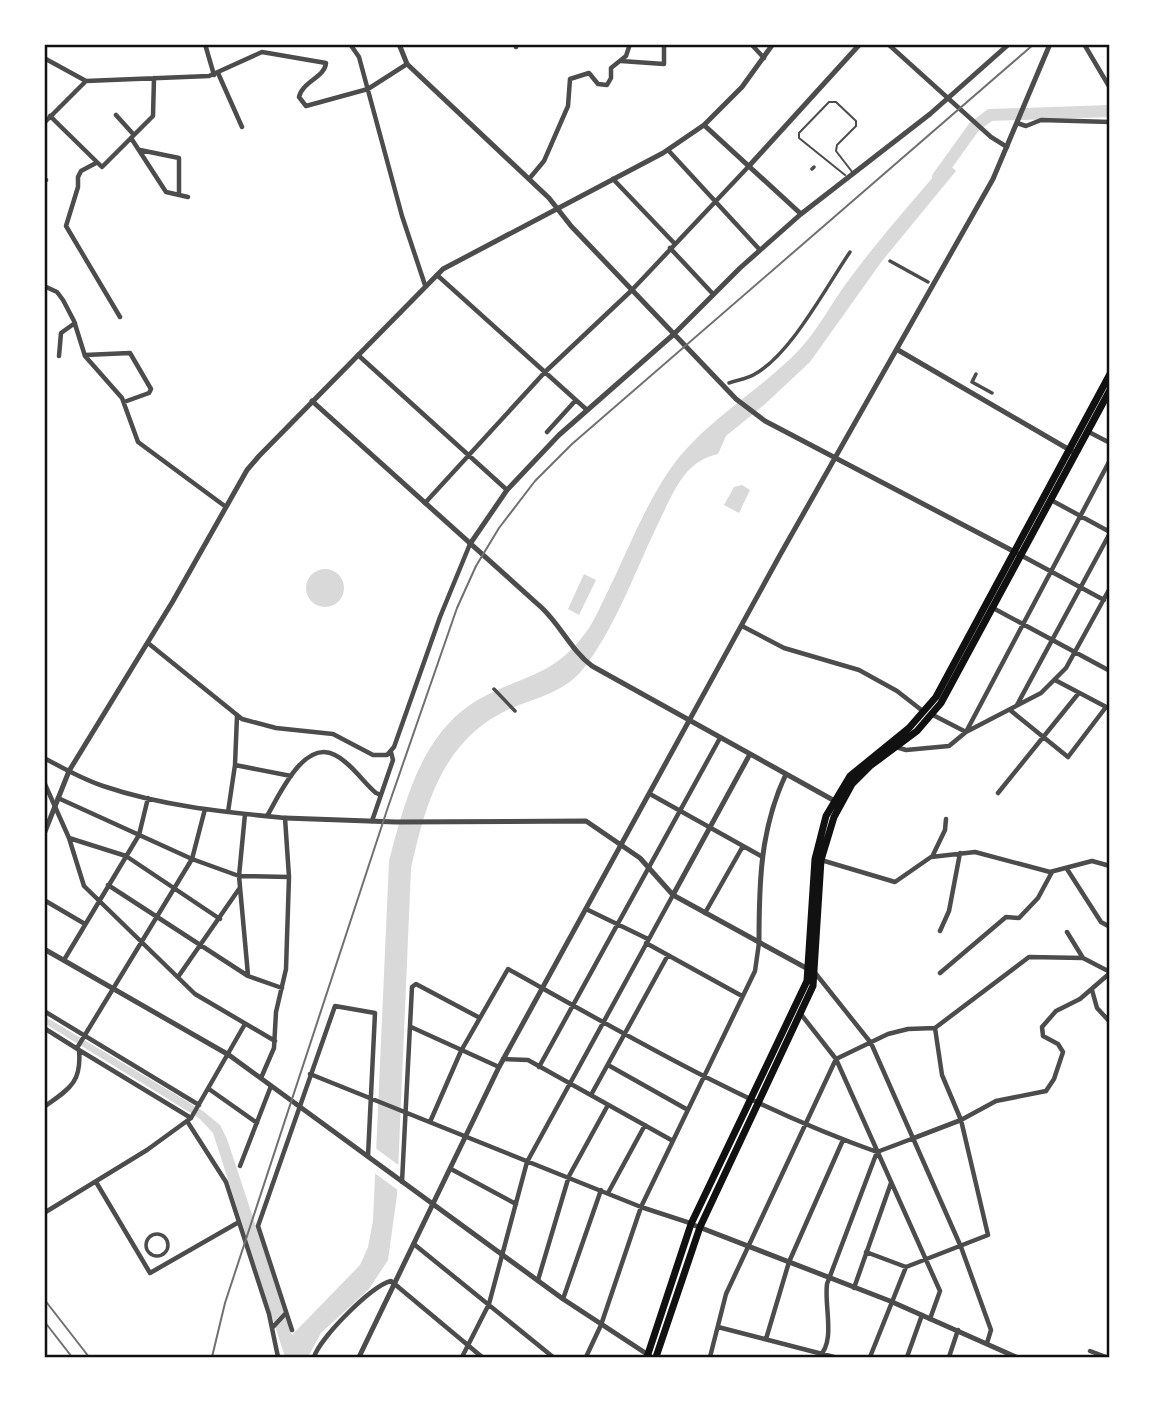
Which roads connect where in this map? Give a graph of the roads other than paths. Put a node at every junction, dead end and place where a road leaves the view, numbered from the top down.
1 (205, 44) edge
2 (350, 44) edge
3 (399, 44) edge
4 (630, 44) edge
5 (664, 44) edge
6 (751, 44) edge
7 (773, 44) edge
8 (860, 44) edge
9 (888, 44) edge
10 (1009, 44) edge
11 (1050, 44) edge
12 (1084, 44) edge
13 (44, 58) edge
14 (764, 58) junction
15 (621, 61) junction
16 (407, 64) junction
17 (216, 74) junction
18 (154, 78) junction
19 (86, 81) junction
20 (1110, 88) edge
21 (368, 89) junction
22 (947, 98) junction
23 (50, 116) junction
24 (116, 116) dead end
25 (1018, 122) junction
26 (1110, 122) edge
27 (44, 123) edge
28 (704, 125) junction
29 (242, 127) dead end
30 (133, 137) junction
31 (1008, 147) junction
32 (139, 150) junction
33 (668, 150) junction
34 (96, 163) junction
35 (749, 166) junction
36 (851, 176) junction
37 (529, 179) junction
38 (613, 179) junction
39 (179, 195) junction
40 (188, 197) dead end
41 (715, 201) junction
42 (557, 208) junction
43 (801, 214) junction
44 (673, 246) junction
45 (760, 250) junction
46 (850, 252) dead end
47 (890, 261) dead end
48 (436, 275) junction
49 (823, 282) dead end
50 (928, 282) dead end
51 (425, 285) junction
52 (44, 286) edge
53 (827, 286) junction
54 (632, 290) junction
55 (713, 295) junction
56 (120, 317) dead end
57 (75, 323) junction
58 (674, 334) junction
59 (898, 350) junction
60 (357, 354) junction
61 (84, 355) junction
62 (59, 356) dead end
63 (545, 372) junction
64 (976, 374) dead end
65 (1110, 374) edge
66 (729, 383) dead end
67 (1110, 391) edge
68 (992, 393) dead end
69 (576, 400) junction
70 (312, 401) junction
71 (124, 402) junction
72 (587, 410) junction
73 (1087, 431) junction
74 (547, 432) dead end
75 (1110, 443) edge
76 (1072, 451) junction
77 (470, 456) junction
78 (836, 458) junction
79 (1110, 460) edge
80 (507, 490) junction
81 (1050, 500) junction
82 (425, 504) junction
83 (226, 507) junction
84 (1080, 516) junction
85 (1110, 533) edge
86 (470, 544) junction
87 (1017, 552) junction
88 (1051, 571) junction
89 (1081, 587) junction
90 (1110, 588) edge
91 (1104, 600) junction
92 (992, 608) junction
93 (1022, 624) junction
94 (742, 626) junction
95 (1052, 640) junction
96 (148, 643) junction
97 (1075, 653) junction
98 (1110, 671) edge
99 (1055, 680) junction
100 (494, 689) dead end
101 (1079, 694) junction
102 (1016, 707) junction
103 (1108, 708) edge
104 (515, 710) dead end
105 (1010, 710) junction
106 (929, 714) junction
107 (237, 716) junction
108 (689, 722) junction
109 (966, 732) junction
110 (1043, 737) junction
111 (720, 738) junction
112 (895, 747) junction
113 (391, 752) junction
114 (750, 754) junction
115 (44, 758) edge
116 (235, 765) junction
117 (69, 771) junction
118 (786, 774) junction
119 (291, 776) junction
120 (44, 782) edge
121 (998, 793) dead end
122 (650, 794) junction
123 (381, 795) junction
124 (58, 798) junction
125 (148, 798) junction
126 (833, 800) junction
127 (55, 806) junction
128 (205, 809) junction
129 (680, 810) junction
130 (229, 812) junction
131 (245, 814) junction
132 (267, 816) junction
133 (285, 818) junction
134 (946, 819) dead end
135 (372, 821) junction
136 (710, 827) junction
137 (44, 834) edge
138 (139, 835) junction
139 (69, 838) junction
140 (621, 845) junction
141 (743, 846) junction
142 (960, 853) junction
143 (126, 856) junction
144 (761, 856) junction
145 (932, 857) junction
146 (192, 859) junction
147 (821, 860) junction
148 (1110, 866) edge
149 (648, 867) junction
150 (1067, 869) junction
151 (1053, 872) junction
152 (239, 876) junction
153 (289, 877) junction
154 (108, 884) junction
155 (239, 888) junction
156 (173, 889) junction
157 (673, 895) junction
158 (99, 899) junction
159 (44, 900) edge
160 (586, 909) junction
161 (705, 913) junction
162 (996, 915) dead end
163 (156, 916) junction
164 (1006, 917) junction
165 (220, 919) junction
166 (618, 923) junction
167 (85, 924) junction
168 (1110, 927) edge
169 (940, 931) dead end
170 (1067, 932) dead end
171 (647, 941) junction
172 (140, 943) junction
173 (759, 943) junction
174 (200, 947) junction
175 (44, 948) edge
176 (668, 955) junction
177 (1083, 958) junction
178 (64, 961) junction
179 (808, 969) junction
180 (1110, 972) edge
181 (940, 973) dead end
182 (816, 974) junction
183 (248, 976) junction
184 (178, 977) junction
185 (113, 988) junction
186 (282, 988) junction
187 (542, 988) junction
188 (1092, 990) junction
189 (742, 996) junction
190 (573, 1005) junction
191 (44, 1011) edge
192 (800, 1013) junction
193 (480, 1018) junction
194 (603, 1021) junction
195 (1110, 1021) edge
196 (245, 1024) junction
197 (410, 1026) junction
198 (44, 1028) edge
199 (935, 1028) junction
200 (625, 1033) junction
201 (84, 1035) junction
202 (275, 1041) junction
203 (871, 1043) junction
204 (78, 1049) junction
205 (461, 1051) junction
206 (229, 1055) junction
207 (503, 1059) junction
208 (836, 1059) junction
209 (608, 1065) junction
210 (499, 1067) junction
211 (539, 1067) junction
212 (310, 1074) junction
213 (704, 1076) junction
214 (261, 1078) junction
215 (569, 1083) junction
216 (271, 1086) junction
217 (209, 1089) junction
218 (591, 1095) junction
219 (372, 1099) junction
220 (753, 1101) junction
221 (199, 1105) junction
222 (299, 1105) junction
223 (608, 1105) junction
224 (44, 1107) edge
225 (688, 1110) junction
226 (406, 1113) junction
227 (189, 1119) junction
228 (961, 1120) junction
229 (430, 1122) junction
230 (257, 1123) junction
231 (645, 1125) junction
232 (805, 1125) junction
233 (466, 1136) junction
234 (914, 1138) junction
235 (843, 1140) junction
236 (673, 1141) junction
237 (877, 1152) junction
238 (370, 1158) junction
239 (527, 1162) junction
240 (240, 1166) dead end
241 (451, 1169) junction
242 (569, 1177) junction
243 (401, 1181) junction
244 (96, 1182) junction
245 (892, 1182) junction
246 (601, 1190) junction
247 (608, 1193) junction
248 (433, 1204) junction
249 (516, 1204) junction
250 (641, 1207) junction
251 (44, 1213) edge
252 (239, 1222) junction
253 (691, 1224) junction
254 (700, 1227) junction
255 (415, 1245) junction
256 (146, 1246) joint
257 (748, 1246) junction
258 (961, 1247) junction
259 (866, 1252) junction
260 (502, 1254) junction
261 (927, 1260) junction
262 (789, 1262) junction
263 (906, 1267) junction
264 (829, 1278) junction
265 (538, 1280) junction
266 (396, 1284) junction
267 (854, 1287) junction
268 (563, 1299) junction
269 (890, 1301) junction
270 (489, 1304) junction
271 (286, 1313) junction
272 (922, 1315) junction
273 (930, 1319) junction
274 (601, 1325) junction
275 (273, 1327) junction
276 (718, 1327) junction
277 (292, 1329) dead end
278 (958, 1330) junction
279 (766, 1339) junction
280 (987, 1343) junction
281 (468, 1345) junction
282 (1090, 1351) dead end
283 (1002, 1355) edge
284 (647, 1356) edge
285 (821, 1356) edge
286 (278, 1357) edge
287 (314, 1357) edge
288 (359, 1357) edge
289 (462, 1357) edge
290 (482, 1357) edge
291 (553, 1357) edge
292 (586, 1357) edge
293 (657, 1357) edge
294 (710, 1357) edge
295 (834, 1357) edge
296 (870, 1357) edge
297 (907, 1357) edge
298 (949, 1357) edge
299 (1016, 1357) edge
300 (1106, 1357) edge

1 - 17 street
2 - 21 street
3 - 16 street
4 - 15 street
5 - 15 street
6 - 14 street
7 - 14 street
8 - 35 street
9 - 22 street
10 - 22 street
11 - 25 street
12 - 20 street
13 - 19 street
14 - 28 street
15 - 37 street
16 - 21 street
16 - 37 street
17 - 18 street
17 - 21 street
17 - 29 street
18 - 19 street
18 - 30 street
19 - 23 street
21 - 51 street
22 - 31 street
22 - 36 street
23 - 27 street
23 - 34 street
24 - 30 street
25 - 26 street
25 - 31 street
28 - 33 street
28 - 35 street
30 - 32 street
30 - 34 street
31 - 59 street
32 - 39 street
32 - 39 street
33 - 38 street
33 - 41 street
34 - 56 street
35 - 41 street
35 - 43 street
36 - 36 lane
36 - 43 street
37 - 42 street
38 - 42 street
38 - 44 street
39 - 40 street
41 - 44 street
41 - 45 street
42 - 48 street
42 - 54 street
43 - 45 street
44 - 54 street
44 - 55 street
45 - 55 street
46 - 53 street
47 - 50 street
48 - 51 street
48 - 63 street
49 - 53 street
51 - 60 street
52 - 57 street
53 - 66 street
54 - 58 street
54 - 63 street
55 - 58 street
57 - 61 street
57 - 62 street
58 - 72 street
58 - 78 street
59 - 76 street
59 - 78 street
60 - 70 street
60 - 77 street
61 - 71 street
61 - 71 street
63 - 69 street
63 - 77 street
64 - 68 street
65 - 76 highway
67 - 73 highway
69 - 72 street
69 - 74 street
70 - 82 street
70 - 83 street
71 - 83 street
72 - 80 street
73 - 75 street
73 - 76 highway
76 - 81 highway
76 - 87 highway
77 - 80 street
77 - 82 street
78 - 87 street
78 - 94 street
79 - 84 street
80 - 86 street
81 - 84 street
81 - 87 highway
82 - 86 street
83 - 96 street
84 - 85 street
84 - 88 street
85 - 89 street
86 - 108 street
86 - 113 street
87 - 88 street
87 - 92 highway
87 - 106 highway
88 - 89 street
88 - 93 street
89 - 91 street
89 - 95 street
90 - 91 street
91 - 97 street
92 - 93 street
92 - 106 highway
93 - 95 street
93 - 109 street
94 - 106 street
94 - 108 street
95 - 97 street
95 - 102 street
96 - 107 street
96 - 117 street
97 - 98 street
97 - 99 street
99 - 101 street
99 - 102 street
100 - 104 street
101 - 103 street
101 - 110 street
102 - 105 street
103 - 110 street
105 - 109 street
105 - 110 street
106 - 109 street
106 - 112 highway
106 - 126 highway
107 - 113 street
107 - 116 street
108 - 111 street
108 - 122 street
109 - 112 street
110 - 121 street
111 - 114 street
111 - 129 street
112 - 147 highway
113 - 123 street
114 - 118 street
114 - 136 street
115 - 117 street
116 - 119 street
116 - 130 street
117 - 124 street
117 - 125 street
118 - 126 street
118 - 144 street
119 - 123 street
119 - 132 street
120 - 127 street
122 - 129 street
122 - 140 street
123 - 135 street
124 - 127 street
124 - 138 street
125 - 128 street
125 - 138 street
126 - 179 highway
127 - 137 street
127 - 139 street
128 - 130 street
128 - 146 street
129 - 136 street
129 - 149 street
130 - 131 street
131 - 132 street
131 - 152 street
132 - 133 street
133 - 135 street
133 - 153 street
134 - 145 street
135 - 140 street
136 - 141 street
136 - 157 street
138 - 143 street
138 - 146 street
139 - 143 street
139 - 158 street
140 - 149 street
140 - 160 street
141 - 144 street
141 - 161 street
142 - 145 street
142 - 151 street
142 - 169 street
143 - 154 street
143 - 156 street
144 - 173 street
145 - 147 street
146 - 152 street
146 - 156 street
147 - 182 highway
148 - 150 street
149 - 157 street
149 - 166 street
150 - 151 street
150 - 168 street
151 - 164 street
152 - 153 street
152 - 155 street
153 - 186 street
154 - 158 street
154 - 163 street
155 - 165 street
155 - 183 street
156 - 163 street
156 - 165 street
157 - 161 street
157 - 171 street
158 - 167 street
158 - 172 street
159 - 167 street
160 - 166 street
160 - 187 street
161 - 173 street
162 - 164 street
163 - 172 street
163 - 174 street
164 - 181 street
165 - 174 street
166 - 171 street
166 - 190 street
167 - 178 street
170 - 177 street
171 - 176 street
171 - 194 street
172 - 184 street
172 - 185 street
173 - 179 street
173 - 189 street
174 - 183 street
174 - 184 street
175 - 178 street
176 - 189 street
176 - 200 street
177 - 180 street
177 - 199 street
178 - 185 street
179 - 182 street
179 - 220 highway
180 - 188 street
182 - 192 highway
182 - 203 street
183 - 186 street
184 - 196 street
185 - 201 street
185 - 206 street
186 - 202 street
187 - 190 street
187 - 193 street
187 - 207 street
188 - 195 street
188 - 228 street
189 - 213 street
190 - 194 street
190 - 211 street
191 - 201 street
192 - 208 street
192 - 220 highway
193 - 197 street
193 - 205 street
194 - 200 street
194 - 215 street
196 - 202 street
196 - 206 street
197 - 205 street
197 - 226 street
198 - 204 street
199 - 203 street
199 - 228 street
200 - 209 street
200 - 213 street
201 - 204 street
201 - 221 street
202 - 214 street
203 - 208 street
203 - 234 street
204 - 224 street
204 - 227 street
205 - 210 street
205 - 229 street
206 - 214 street
206 - 217 street
207 - 210 street
207 - 211 street
208 - 232 street
208 - 237 street
209 - 218 street
209 - 225 street
210 - 233 street
211 - 215 street
212 - 219 street
212 - 219 street
212 - 222 street
213 - 220 street
213 - 225 street
214 - 216 street
215 - 218 street
215 - 239 street
216 - 222 street
216 - 230 street
217 - 221 street
217 - 230 street
218 - 223 street
219 - 226 street
219 - 238 street
220 - 232 street
220 - 253 highway
220 - 254 highway
221 - 227 street
222 - 238 street
222 - 271 street
223 - 231 street
223 - 242 street
225 - 236 street
226 - 229 street
226 - 243 street
227 - 244 street
227 - 252 street
228 - 234 street
228 - 258 street
229 - 233 street
230 - 240 street
231 - 236 street
231 - 247 street
232 - 235 street
232 - 257 street
233 - 239 street
233 - 241 street
234 - 237 street
234 - 258 street
235 - 237 street
235 - 262 street
236 - 250 street
237 - 245 street
237 - 264 street
238 - 243 street
239 - 242 street
239 - 249 street
241 - 248 street
241 - 249 street
242 - 246 street
242 - 265 street
243 - 248 street
244 - 251 street
244 - 252 street
245 - 259 street
245 - 261 street
246 - 247 street
246 - 268 street
247 - 250 street
248 - 255 street
248 - 260 street
249 - 260 street
250 - 253 street
250 - 274 street
252 - 275 street
253 - 254 street
253 - 284 highway
254 - 257 street
254 - 293 highway
255 - 266 street
255 - 270 street
256 - 256 street
257 - 262 street
257 - 276 street
258 - 261 street
258 - 280 street
259 - 263 street
259 - 267 street
260 - 265 street
260 - 270 street
261 - 263 street
261 - 273 street
262 - 264 street
262 - 279 street
263 - 269 street
264 - 267 street
264 - 285 street
265 - 268 street
266 - 281 street
266 - 287 street
266 - 288 street
267 - 269 street
268 - 274 street
269 - 272 street
269 - 296 street
270 - 281 street
270 - 291 street
271 - 275 street
271 - 277 street
272 - 273 street
272 - 297 street
273 - 278 street
274 - 284 street
274 - 292 street
275 - 286 street
276 - 279 street
276 - 294 street
278 - 280 street
278 - 298 street
279 - 285 street
280 - 283 street
281 - 289 street
281 - 290 street
282 - 300 street
283 - 299 street
284 - 293 street
285 - 295 street

